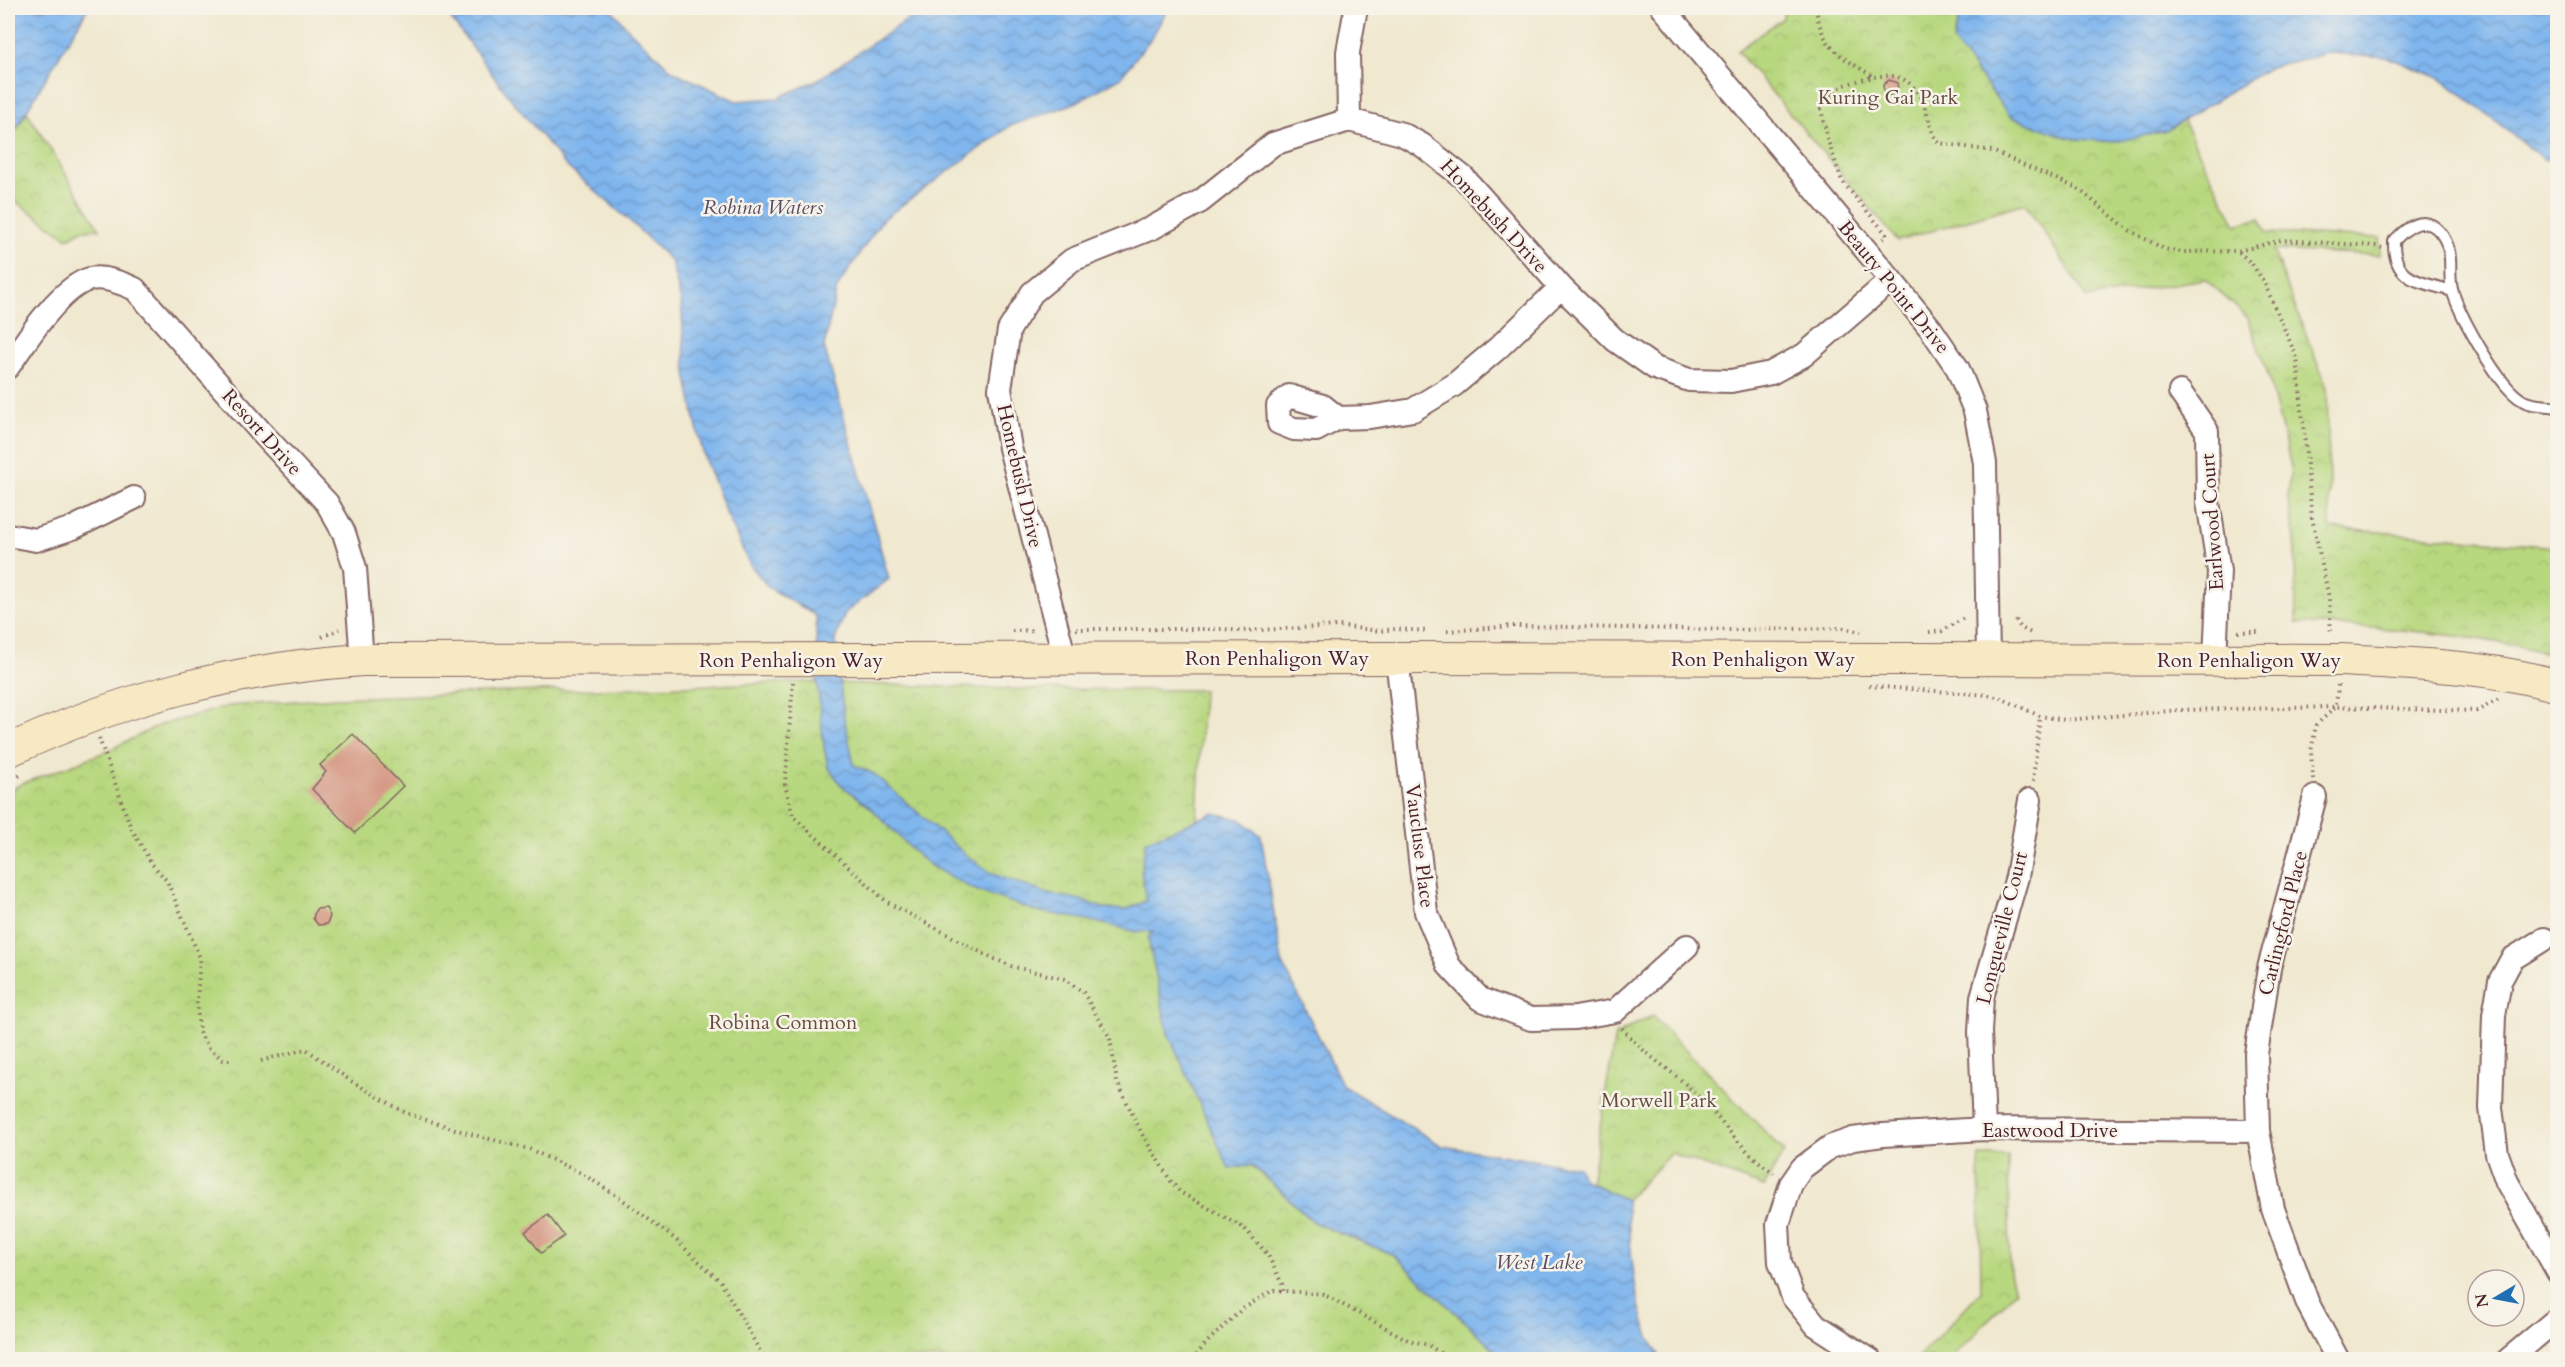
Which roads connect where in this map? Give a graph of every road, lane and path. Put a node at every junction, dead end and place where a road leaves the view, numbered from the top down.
1 (1356, 8) edge
2 (1663, 8) edge
3 (1816, 8) edge
4 (1874, 76) junction
5 (1349, 120) junction
6 (2238, 251) junction
7 (1867, 252) junction
8 (2394, 252) junction
9 (1891, 280) junction
10 (1560, 287) junction
11 (2452, 291) junction
12 (8, 367) edge
13 (2180, 392) dead end
14 (2558, 407) edge
15 (1338, 418) dead end
16 (134, 498) dead end
17 (8, 535) edge
18 (1964, 618) dead end
19 (1074, 629) dead end
20 (1436, 631) dead end
21 (1444, 631) dead end
22 (1919, 632) dead end
23 (1864, 633) dead end
24 (2336, 646) junction
25 (1396, 658) junction
26 (1065, 659) junction
27 (362, 660) junction
28 (1988, 660) junction
29 (2215, 660) junction
30 (796, 668) junction
31 (1858, 685) dead end
32 (2558, 686) edge
33 (2511, 696) dead end
34 (2336, 707) junction
35 (2040, 716) junction
36 (97, 733) junction
37 (14, 763) edge
38 (8, 782) edge
39 (2315, 797) joint
40 (2030, 800) joint
41 (2544, 939) dead end
42 (1687, 946) dead end
43 (1615, 1011) junction
44 (230, 1060) dead end
45 (261, 1061) dead end
46 (1984, 1129) junction
47 (2258, 1131) junction
48 (1791, 1184) junction
49 (2558, 1272) edge
50 (1283, 1291) junction
51 (2558, 1318) edge
52 (765, 1359) edge
53 (1193, 1359) edge
54 (1451, 1359) edge
55 (1870, 1359) edge
56 (2338, 1359) edge
57 (2508, 1359) edge

1 - 5 street
2 - 7 street, Beauty Point Drive
3 - 4 path
4 - 6 path
4 - 7 path
5 - 10 street, Homebush Drive
5 - 26 street, Homebush Drive
6 - 8 path
6 - 24 path
7 - 9 street, Beauty Point Drive
8 - 11 lane
8 - 11 lane
9 - 10 street, Homebush Drive
9 - 28 street, Beauty Point Drive
10 - 15 street
11 - 14 lane
12 - 27 street, Resort Drive
13 - 29 street, Earlwood Court
16 - 17 street
18 - 22 path
19 - 20 path
21 - 23 path
24 - 29 street, Ron Penhaligon Way
24 - 32 street, Ron Penhaligon Way
24 - 34 path
25 - 26 street, Ron Penhaligon Way
25 - 28 street, Ron Penhaligon Way
25 - 43 street, Vaucluse Place
26 - 30 street, Ron Penhaligon Way
27 - 30 street, Ron Penhaligon Way
27 - 36 street, Ron Penhaligon Way
28 - 29 street, Ron Penhaligon Way
30 - 50 path
31 - 35 path
33 - 34 path
34 - 35 path
34 - 39 path
35 - 40 path
36 - 37 street, Ron Penhaligon Way
36 - 44 path
37 - 38 path
39 - 47 street, Carlingford Place
40 - 46 street, Longueville Court
41 - 49 street
42 - 43 street
43 - 48 path
45 - 52 path
46 - 47 street, Eastwood Drive
46 - 48 street, Eastwood Drive
47 - 56 street, Carlingford Place
48 - 55 street
50 - 53 path
50 - 54 path
51 - 57 street

